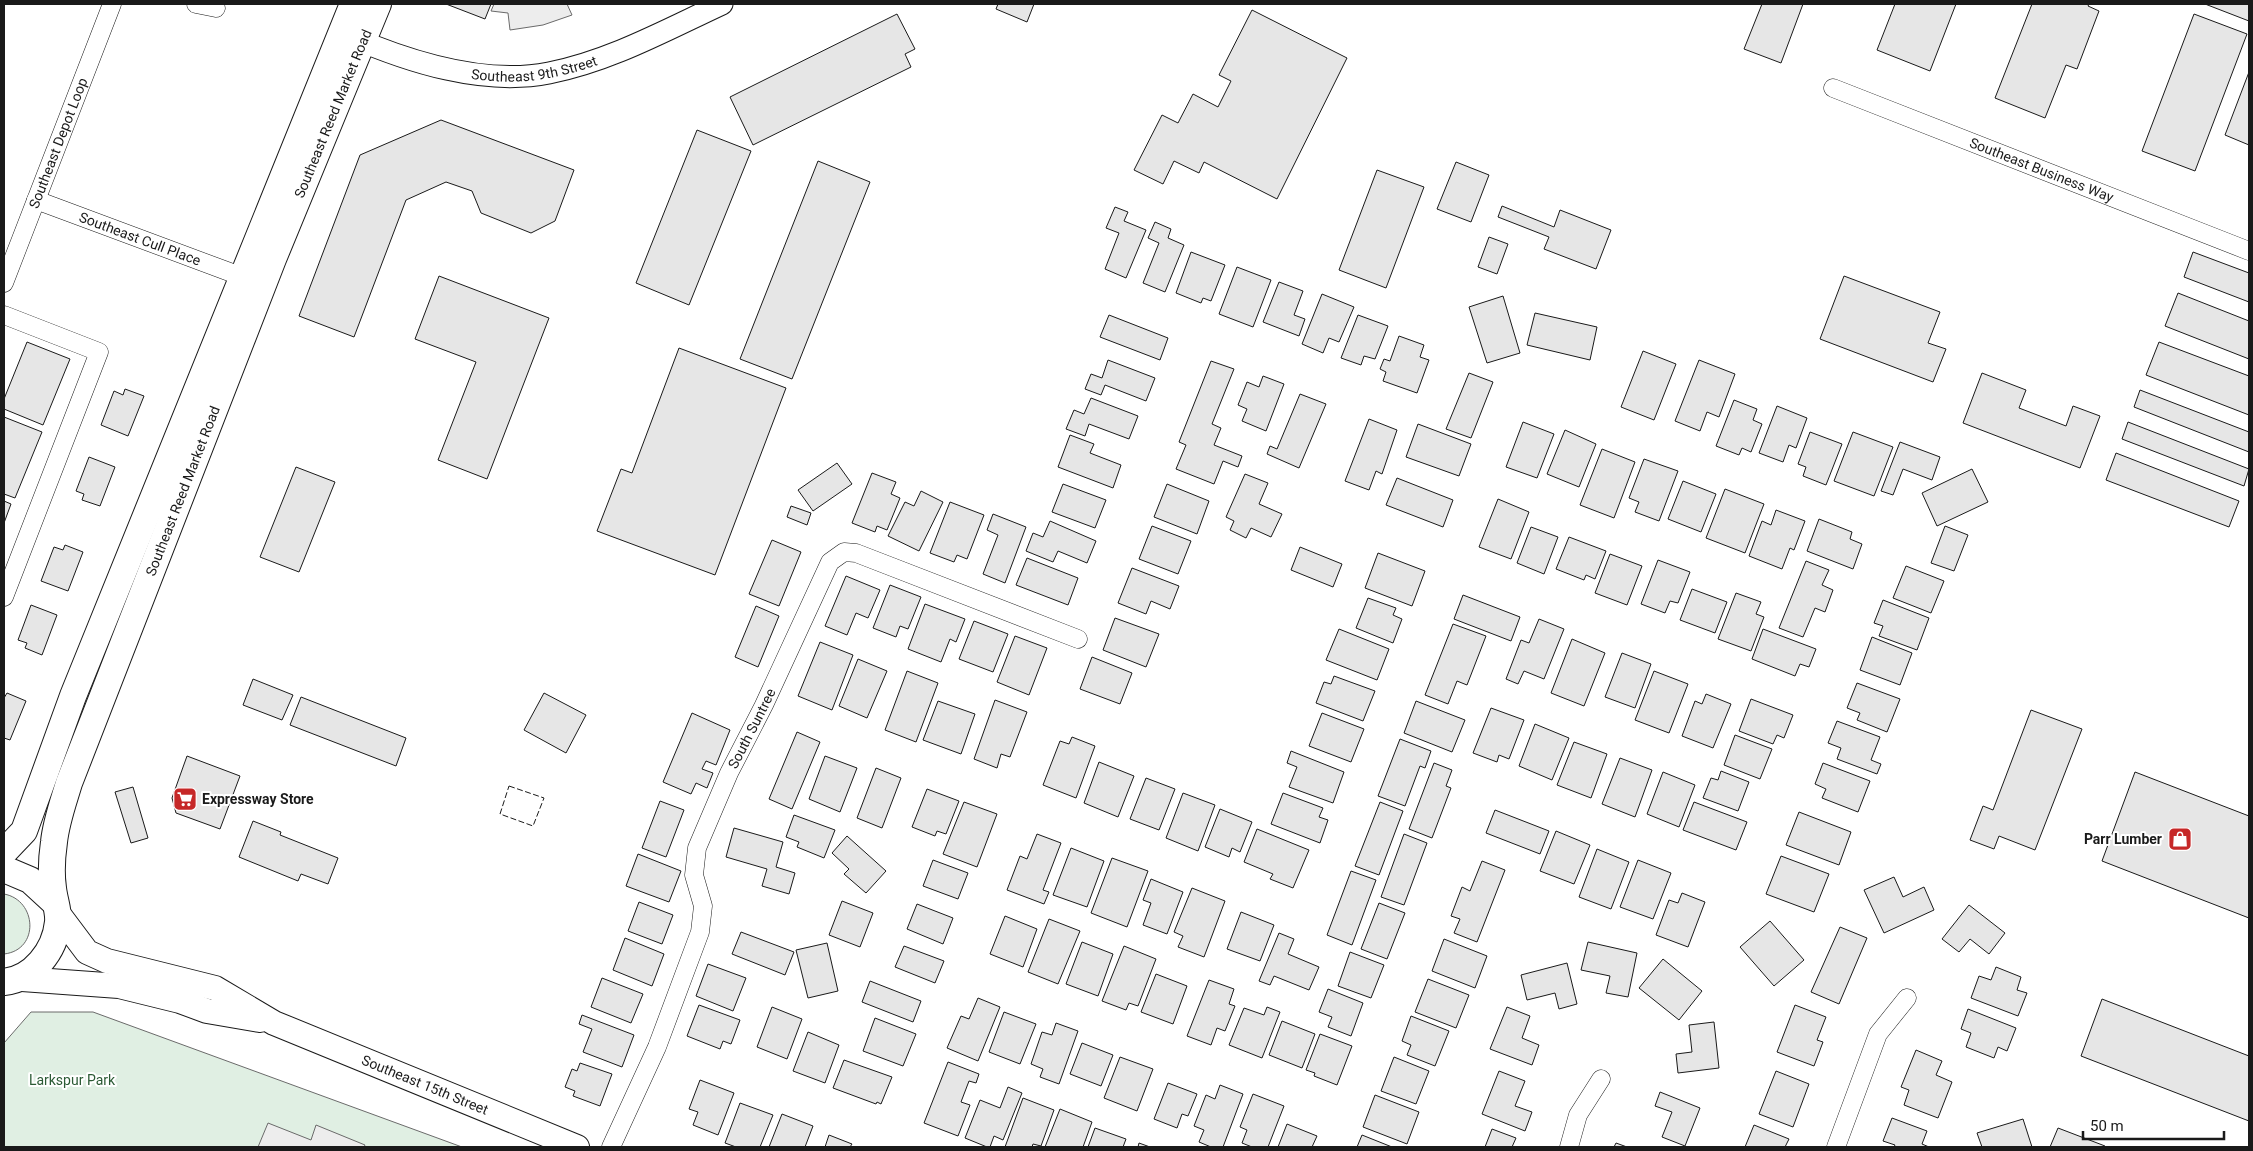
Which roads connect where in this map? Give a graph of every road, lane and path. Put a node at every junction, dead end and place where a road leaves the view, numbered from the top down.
1 (112, 4) edge
2 (196, 4) edge
3 (353, 4) edge
4 (378, 4) edge
5 (722, 4) edge
6 (216, 8) dead end
7 (352, 38) junction
8 (1833, 88) dead end
9 (36, 200) junction
10 (2249, 251) edge
11 (243, 277) junction
12 (4, 282) edge
13 (4, 315) edge
14 (4, 597) edge
15 (1078, 639) dead end
16 (4, 852) edge
17 (4, 869) edge
18 (56, 908) junction
19 (9, 982) edge
20 (1907, 998) dead end
21 (274, 1023) junction
22 (1601, 1079) dead end
23 (577, 1147) edge
24 (611, 1147) edge
25 (1569, 1147) edge
26 (1836, 1147) edge

1 - 9 street, Southeast Depot Loop
2 - 6 street
3 - 7 main road, Southeast Reed Market Road
4 - 7 main road, Southeast Reed Market Road
5 - 7 street, Southeast 9th Street
7 - 11 main road, Southeast Reed Market Road
7 - 18 main road, Southeast Reed Market Road
8 - 10 street, Southeast Business Way
9 - 11 street, Southeast Cull Place
9 - 12 street, Southeast Depot Loop
11 - 16 main road, Southeast Reed Market Road
13 - 14 street
15 - 24 street, South Suntree
17 - 18 main road, Southeast 15th Street
18 - 19 main road, Southeast Reed Market Road
18 - 21 main road, Southeast 15th Street
19 - 21 main road, Southeast 15th Street
20 - 26 street
21 - 23 main road, Southeast 15th Street
22 - 25 street

